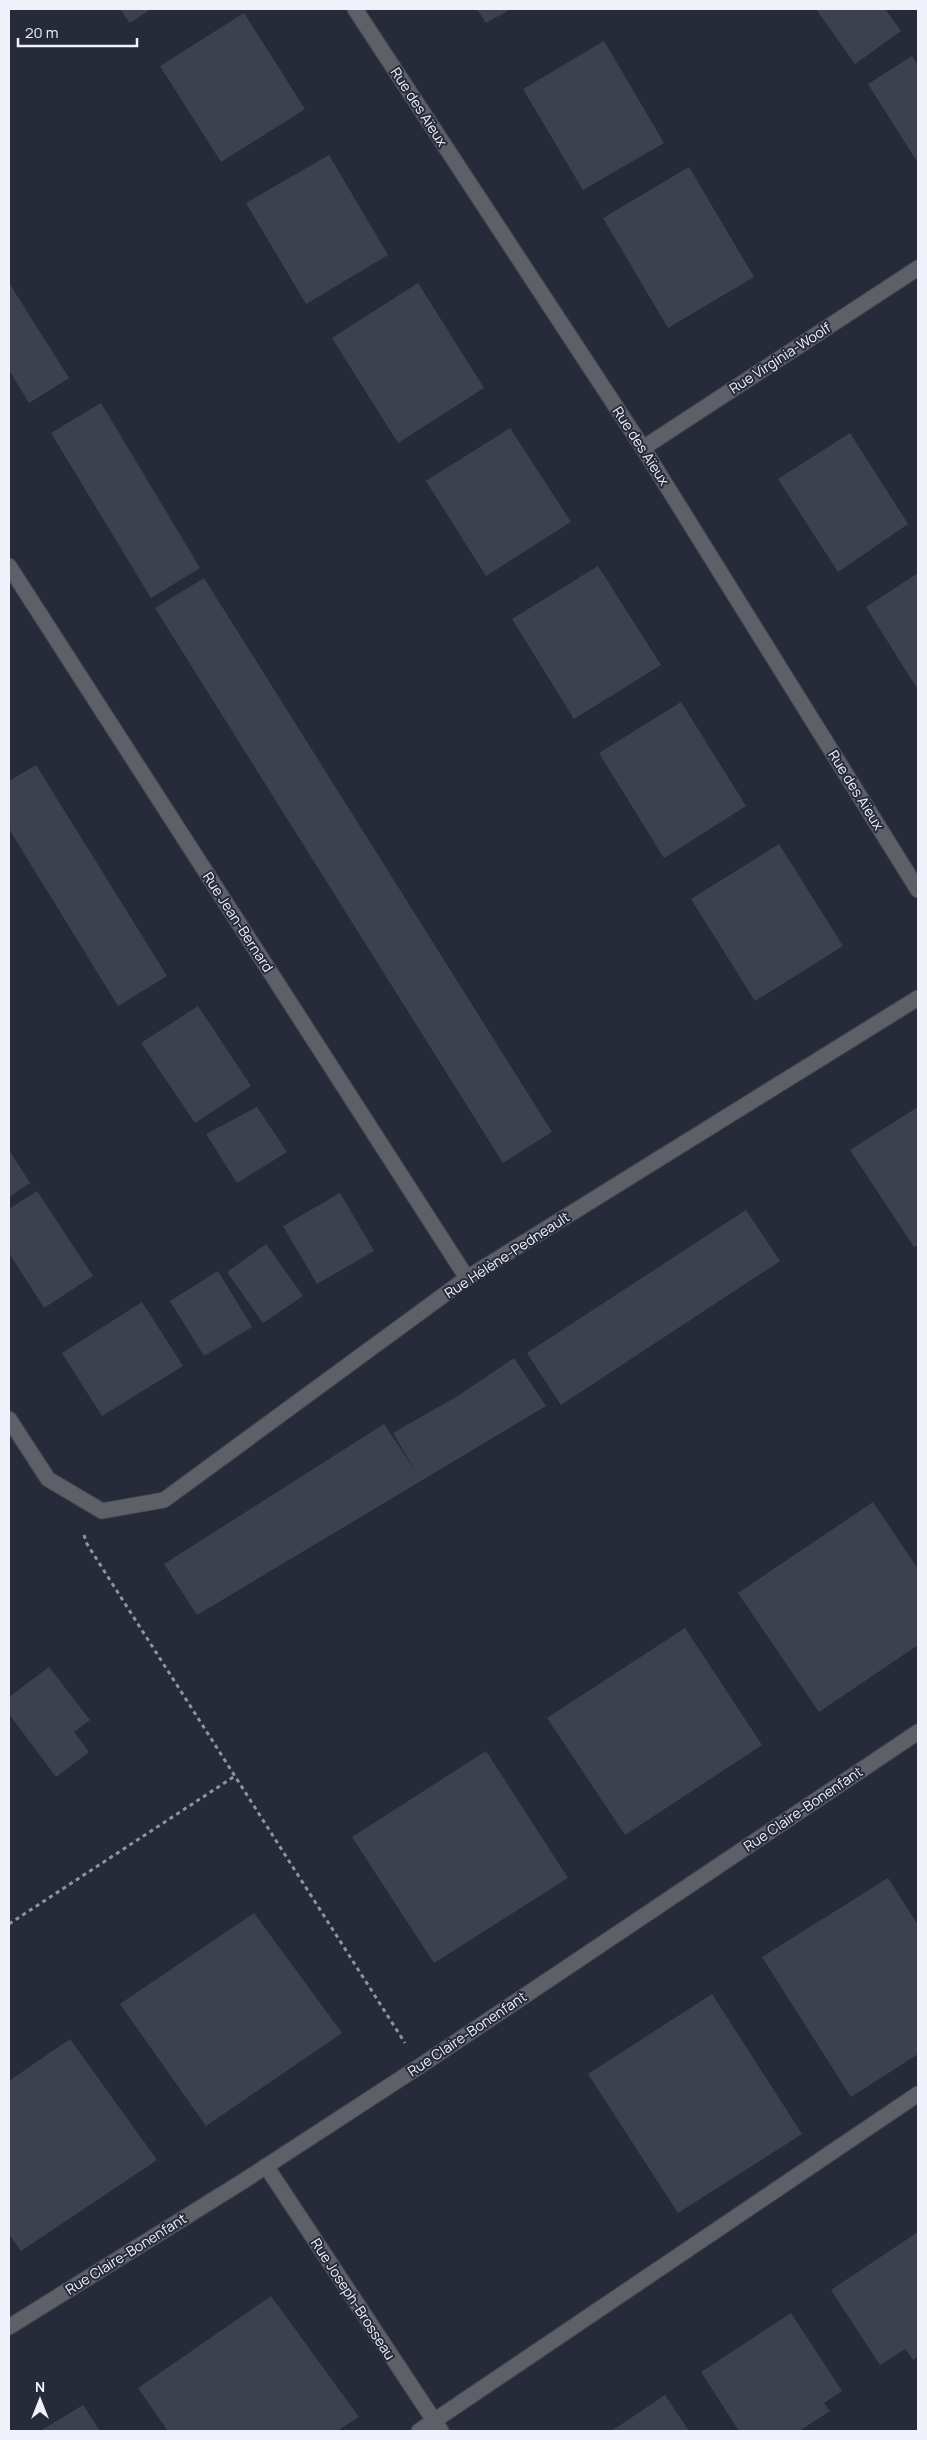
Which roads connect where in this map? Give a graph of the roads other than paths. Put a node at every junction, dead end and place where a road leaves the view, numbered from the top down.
1 (355, 9) edge
2 (918, 268) edge
3 (643, 448) junction
4 (9, 566) edge
5 (918, 890) edge
6 (918, 998) edge
7 (467, 1278) junction
8 (9, 1419) edge
9 (918, 1732) edge
10 (918, 2094) edge
11 (266, 2166) junction
12 (9, 2327) edge
13 (437, 2426) edge
14 (419, 2431) edge

1 - 3 street, Rue des Aïeux
2 - 3 street, Rue Virginia-Woolf
3 - 5 street, Rue des Aïeux
4 - 7 street, Rue Jean-Bernard
6 - 7 street, Rue Hélène-Pedneault
7 - 8 street, Rue Hélène-Pedneault
9 - 11 street, Rue Claire-Bonenfant
10 - 13 street
11 - 12 street, Rue Claire-Bonenfant
11 - 13 street, Rue Joseph-Brosseau
13 - 14 street

